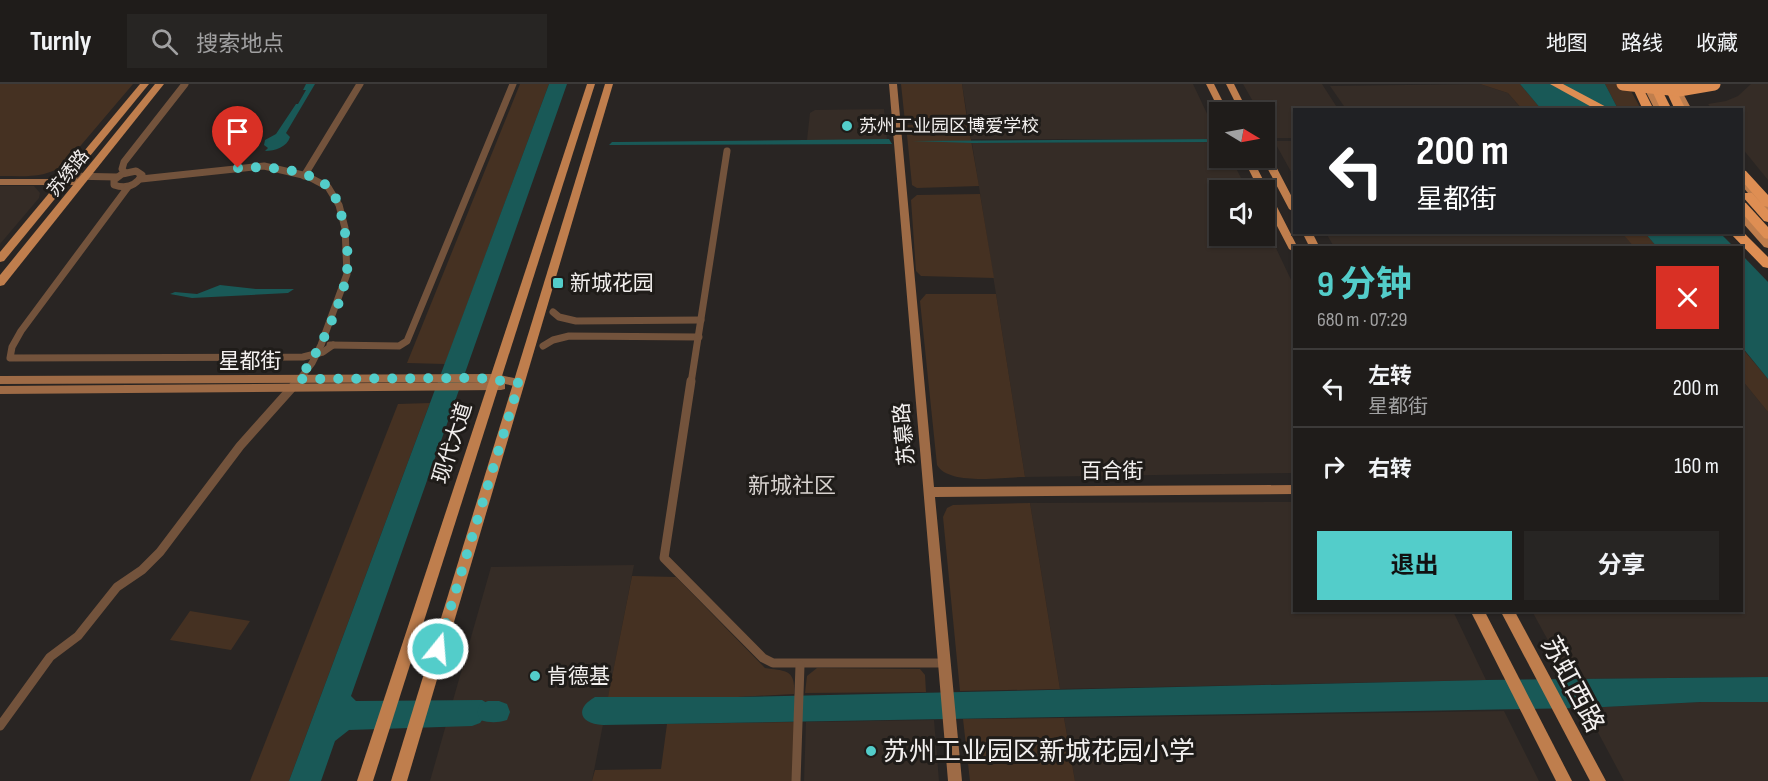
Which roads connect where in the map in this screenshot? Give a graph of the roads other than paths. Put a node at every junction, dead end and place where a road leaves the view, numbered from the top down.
1 (145, 84) edge
2 (160, 84) edge
3 (185, 84) edge
4 (360, 84) edge
5 (513, 84) edge
6 (591, 84) edge
7 (609, 84) edge
8 (893, 84) edge
9 (1210, 84) edge
10 (1230, 84) edge
11 (1555, 84) edge
12 (1623, 84) edge
13 (1636, 84) edge
14 (1646, 84) edge
15 (1653, 84) edge
16 (1668, 84) edge
17 (1674, 84) edge
18 (1714, 84) edge
19 (1219, 102) edge
20 (1239, 102) edge
21 (1603, 108) edge
22 (1648, 108) edge
23 (1659, 108) edge
24 (1666, 108) edge
25 (1680, 108) edge
26 (1687, 108) edge
27 (728, 151) dead end
28 (1252, 168) edge
29 (1272, 168) edge
30 (125, 173) junction
31 (1743, 175) edge
32 (304, 176) junction
33 (66, 179) junction
34 (84, 179) junction
35 (115, 179) junction
36 (141, 179) junction
37 (0, 182) edge
38 (1743, 182) edge
39 (128, 187) junction
40 (1743, 190) edge
41 (1765, 200) edge
42 (1293, 207) edge
43 (1743, 207) edge
44 (1768, 211) edge
45 (1743, 217) edge
46 (1768, 218) edge
47 (1743, 228) edge
48 (1737, 234) edge
49 (1768, 235) edge
50 (1768, 244) edge
51 (1293, 247) edge
52 (1768, 255) edge
53 (0, 259) edge
54 (1768, 264) edge
55 (0, 282) edge
56 (553, 312) dead end
57 (701, 320) junction
58 (699, 336) junction
59 (320, 345) junction
60 (333, 345) junction
61 (543, 346) dead end
62 (315, 355) junction
63 (0, 380) edge
64 (494, 383) junction
65 (519, 383) junction
66 (296, 384) junction
67 (0, 390) edge
68 (1293, 489) edge
69 (930, 492) junction
70 (1479, 612) edge
71 (1508, 612) edge
72 (945, 663) junction
73 (800, 665) junction
74 (0, 726) edge
75 (364, 781) edge
76 (399, 781) edge
77 (796, 781) edge
78 (955, 781) edge
79 (1564, 781) edge
80 (1598, 781) edge

1 - 33 main road, 苏绣路
2 - 34 main road, 苏绣路
3 - 30 street
4 - 32 street
5 - 60 street
6 - 64 main road, 现代大道
7 - 65 main road
8 - 69 main road, 苏慕路
9 - 19 main road
10 - 20 main road
11 - 21 highway
12 - 18 highway, bridge
13 - 22 highway
14 - 23 main road
15 - 24 highway
16 - 25 highway
17 - 26 main road
27 - 57 street
28 - 51 main road
29 - 42 main road
30 - 35 street
30 - 36 street
31 - 41 highway
32 - 36 street
32 - 59 street
33 - 34 main road
33 - 37 main road
33 - 53 main road, 苏绣路
34 - 35 street
34 - 55 main road, 苏绣路
35 - 39 street
36 - 39 street
38 - 44 main road
39 - 62 street
40 - 46 highway
43 - 49 highway
45 - 50 main road
47 - 52 highway
48 - 54 highway
56 - 57 street
57 - 58 street
58 - 61 street
58 - 73 street
59 - 60 street
59 - 62 street
60 - 62 street
62 - 66 street
63 - 66 main road, 星都街
64 - 65 main road, 星都街
64 - 66 main road, 星都街
64 - 75 main road, 现代大道
65 - 76 main road
66 - 67 main road, 星都街
66 - 74 street
68 - 69 main road, 百合街
69 - 72 main road, 苏慕路
70 - 79 main road
71 - 80 main road, 苏虹西路
72 - 73 street
72 - 78 main road, 苏慕路
73 - 77 street

